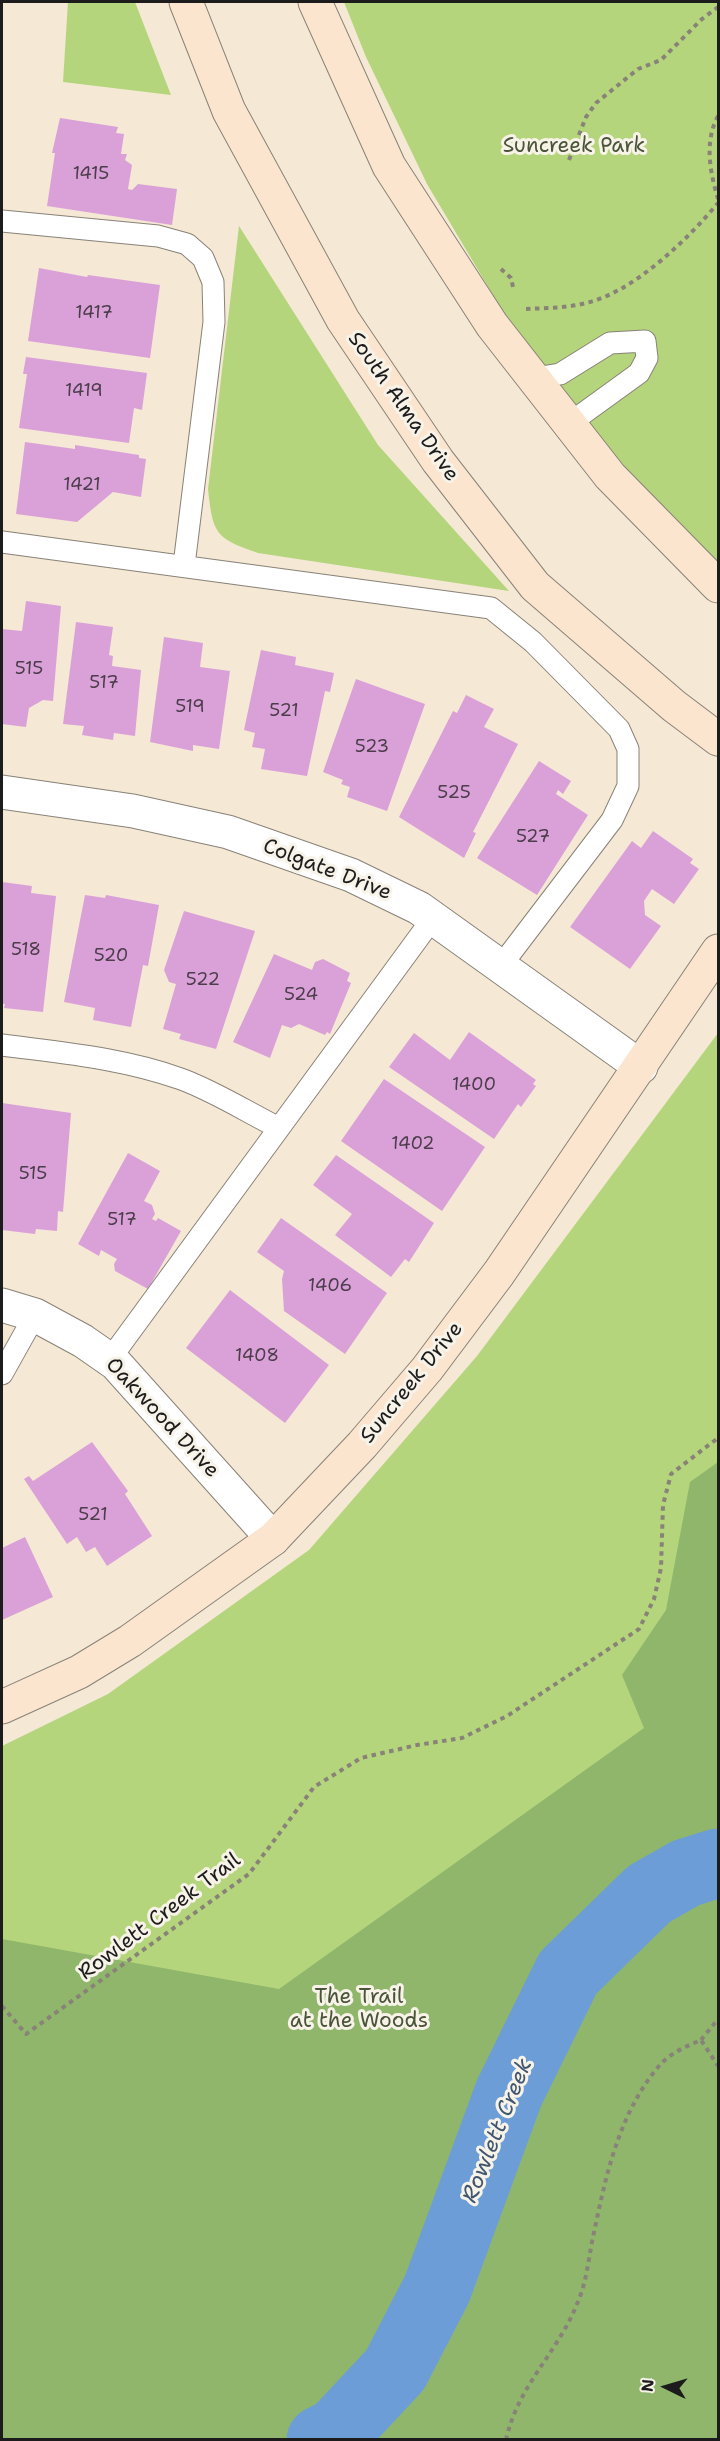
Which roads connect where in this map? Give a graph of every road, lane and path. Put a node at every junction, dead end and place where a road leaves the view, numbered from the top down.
1 (186, 2) edge
2 (315, 2) edge
3 (718, 8) edge
4 (718, 116) edge
5 (569, 160) dead end
6 (718, 201) edge
7 (2, 220) edge
8 (526, 309) dead end
9 (535, 378) junction
10 (570, 423) junction
11 (2, 542) edge
12 (184, 566) junction
13 (718, 586) edge
14 (718, 740) edge
15 (2, 792) edge
16 (433, 918) junction
17 (718, 951) edge
18 (500, 967) junction
19 (2, 1045) edge
20 (641, 1067) junction
21 (279, 1128) junction
22 (2, 1305) edge
23 (35, 1315) junction
24 (110, 1359) junction
25 (2, 1374) edge
26 (718, 1438) edge
27 (273, 1539) junction
28 (2, 1707) edge
29 (2, 2006) edge
30 (718, 2019) edge
31 (701, 2040) junction
32 (718, 2066) edge
33 (506, 2439) edge

1 - 14 main road, South Alma Drive
2 - 9 main road
3 - 5 path
4 - 6 path
6 - 8 path
7 - 12 lane
9 - 10 main road
9 - 10 lane
10 - 13 main road
11 - 12 lane
12 - 18 lane
15 - 16 street, Colgate Drive
16 - 18 street, Colgate Drive
16 - 21 lane
17 - 20 main road, Suncreek Drive
18 - 20 street, Colgate Drive
19 - 21 lane
20 - 27 main road, Suncreek Drive
21 - 24 lane
22 - 23 street, Oakwood Drive
23 - 24 street, Oakwood Drive
23 - 25 lane
24 - 27 street, Oakwood Drive
26 - 29 path, Rowlett Creek Trail
27 - 28 main road, Suncreek Drive
30 - 31 path
31 - 32 path
31 - 33 path

